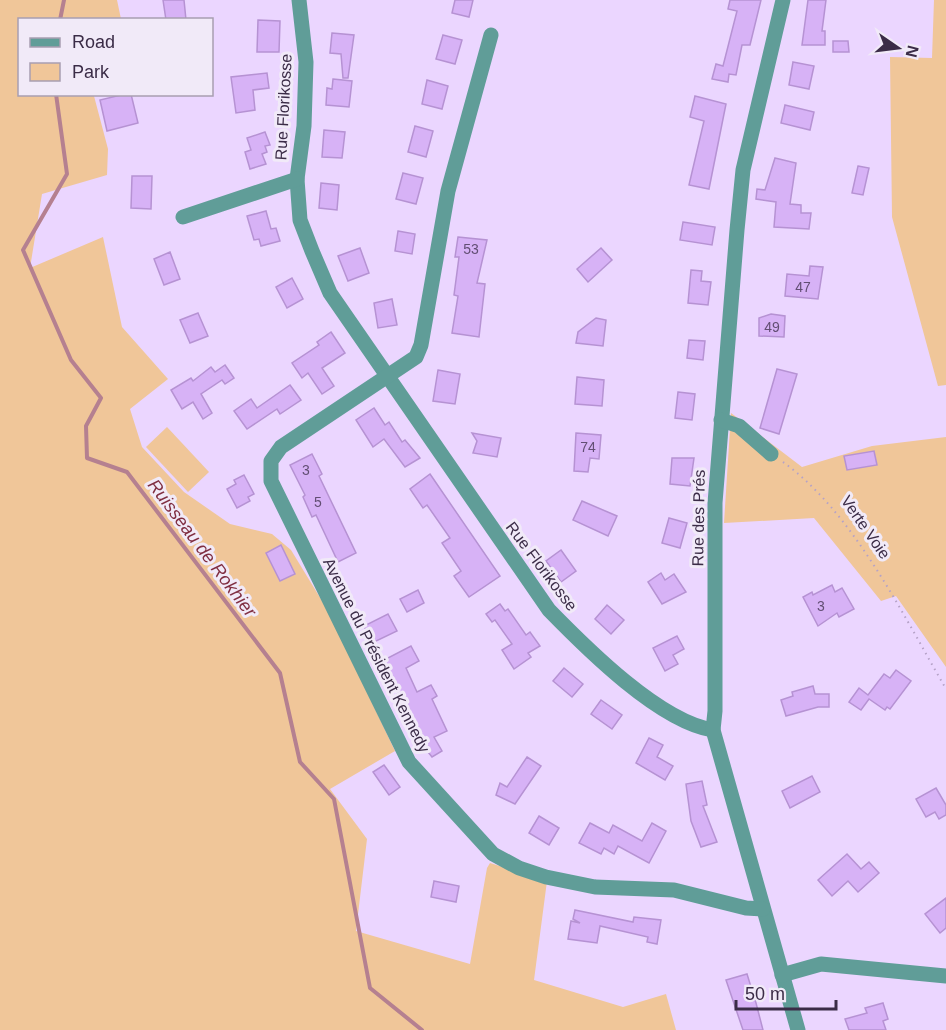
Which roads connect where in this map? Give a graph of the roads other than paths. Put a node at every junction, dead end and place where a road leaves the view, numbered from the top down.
1 (299, 0) edge
2 (783, 0) edge
3 (491, 36) dead end
4 (297, 179) junction
5 (183, 217) dead end
6 (386, 376) junction
7 (721, 420) junction
8 (771, 454) road end
9 (713, 730) junction
10 (763, 909) junction
11 (782, 975) junction
12 (946, 976) edge
13 (798, 1030) edge

1 - 4 street, Rue Florikosse
2 - 7 street, Rue des Prés
3 - 6 street
4 - 5 street, Rue Florikosse
4 - 6 street, Rue Florikosse
6 - 9 street, Rue Florikosse
6 - 10 street, Avenue du Président Kennedy
7 - 8 street
7 - 9 street, Rue des Prés
9 - 10 street, Rue des Prés
10 - 11 street, Rue des Prés
11 - 12 street
11 - 13 street, Rue des Prés

